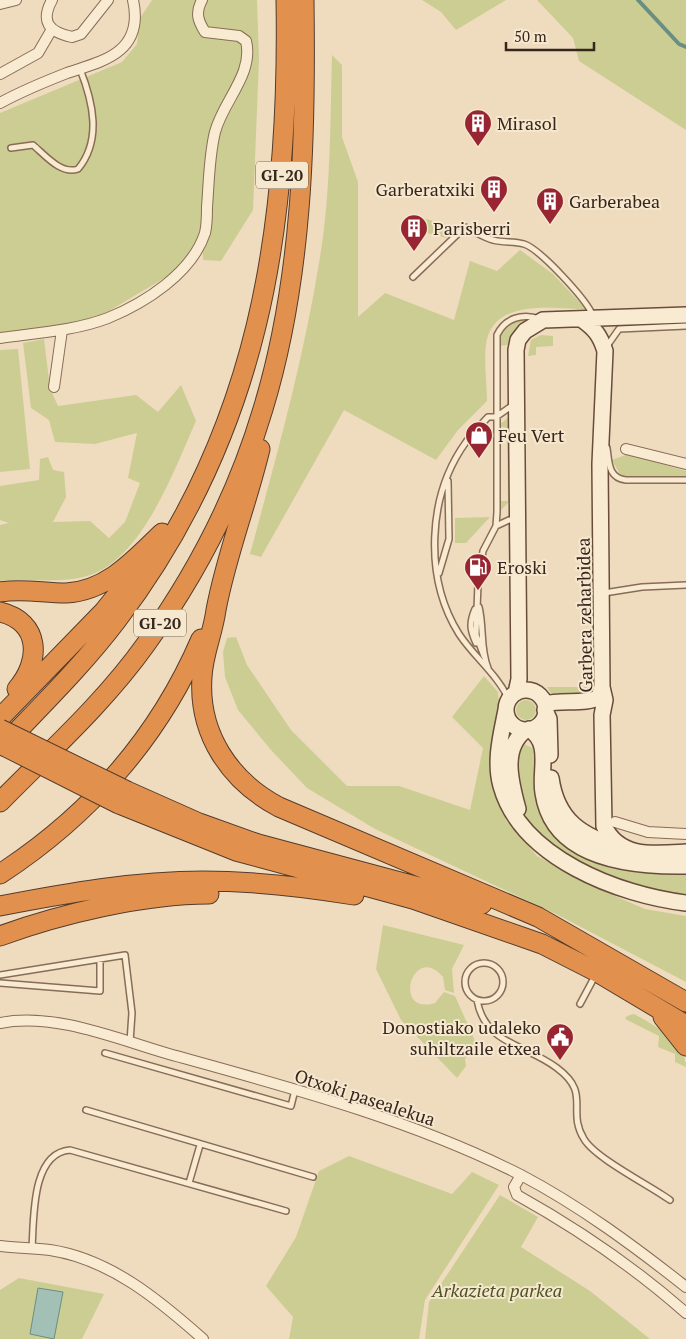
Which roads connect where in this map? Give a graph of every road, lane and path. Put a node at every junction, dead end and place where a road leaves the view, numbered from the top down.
1 (16, 0) edge
2 (52, 0) edge
3 (108, 0) edge
4 (133, 0) edge
5 (202, 0) edge
6 (286, 0) edge
7 (304, 0) edge
8 (0, 4) edge
9 (52, 29) junction
10 (80, 68) junction
11 (0, 74) edge
12 (0, 103) edge
13 (11, 148) dead end
14 (413, 277) dead end
15 (686, 315) edge
16 (587, 318) junction
17 (543, 320) junction
18 (686, 326) edge
19 (62, 330) junction
20 (0, 338) edge
21 (251, 348) junction
22 (605, 351) junction
23 (54, 387) dead end
24 (516, 404) junction
25 (264, 408) junction
26 (602, 411) junction
27 (496, 417) junction
28 (626, 449) dead end
29 (686, 464) edge
30 (448, 478) junction
31 (686, 480) edge
32 (518, 520) junction
33 (496, 526) junction
34 (162, 533) junction
35 (438, 577) junction
36 (686, 585) edge
37 (0, 592) edge
38 (218, 592) junction
39 (601, 594) junction
40 (478, 604) junction
41 (0, 612) edge
42 (484, 656) junction
43 (490, 673) junction
44 (602, 687) junction
45 (510, 701) junction
46 (0, 706) edge
47 (545, 707) junction
48 (0, 718) edge
49 (0, 729) edge
50 (528, 729) junction
51 (0, 744) edge
52 (512, 748) junction
53 (0, 749) edge
54 (542, 771) junction
55 (123, 797) junction
56 (0, 802) edge
57 (615, 822) dead end
58 (522, 825) junction
59 (686, 834) edge
60 (624, 849) junction
61 (686, 852) edge
62 (686, 866) edge
63 (0, 874) edge
64 (398, 902) junction
65 (686, 903) edge
66 (3, 905) edge
67 (451, 912) junction
68 (538, 917) junction
69 (0, 936) edge
70 (588, 944) junction
71 (606, 955) junction
72 (100, 959) junction
73 (597, 972) junction
74 (0, 975) edge
75 (0, 983) edge
76 (686, 988) edge
77 (477, 1000) junction
78 (686, 1002) edge
79 (651, 1003) junction
80 (580, 1004) dead end
81 (0, 1023) edge
82 (686, 1025) edge
83 (130, 1043) junction
84 (686, 1046) edge
85 (105, 1053) dead end
86 (295, 1090) junction
87 (86, 1110) dead end
88 (200, 1145) junction
89 (521, 1175) junction
90 (313, 1177) dead end
91 (189, 1184) junction
92 (670, 1200) dead end
93 (286, 1211) dead end
94 (0, 1246) edge
95 (32, 1249) junction
96 (686, 1287) edge
97 (686, 1313) edge
98 (203, 1339) edge

1 - 8 street
2 - 9 street
3 - 9 street
4 - 10 street
5 - 19 street
6 - 21 highway, GI-20
7 - 25 highway, GI-20
9 - 11 street
10 - 12 street
10 - 13 lane
14 - 16 lane
15 - 16 street
16 - 17 street
16 - 22 street, Garbera zeharbidea
17 - 24 street
17 - 27 lane
18 - 22 lane
19 - 20 street
19 - 23 street
21 - 34 highway
21 - 53 highway, GI-20
22 - 26 street, Garbera zeharbidea
24 - 27 lane
24 - 32 street
25 - 38 highway
25 - 56 highway, GI-20
26 - 31 lane
26 - 39 street, Garbera zeharbidea
27 - 30 lane
27 - 33 lane
28 - 29 street
30 - 35 lane
30 - 35 lane
32 - 33 lane
32 - 45 street
33 - 40 lane
34 - 37 highway
34 - 48 highway
35 - 43 lane
36 - 39 lane
38 - 63 highway
38 - 68 highway
39 - 44 street, Garbera zeharbidea
40 - 42 lane
40 - 42 lane
41 - 46 highway
42 - 43 lane
43 - 45 lane
44 - 47 street
44 - 60 street, Garbera zeharbidea
45 - 47 street
45 - 50 street
45 - 58 street
47 - 50 street
47 - 60 street
49 - 55 highway, bridge
50 - 52 street
50 - 54 street
51 - 55 highway, bridge
52 - 54 street
52 - 58 street
54 - 62 street
55 - 67 highway
55 - 70 highway
57 - 59 street
58 - 65 street
60 - 61 street
64 - 66 highway
64 - 67 highway
64 - 69 highway
67 - 73 highway
68 - 70 highway
68 - 76 highway
70 - 71 highway
71 - 73 lane
71 - 78 highway
72 - 74 lane
72 - 75 lane
72 - 83 lane
73 - 79 highway
73 - 80 lane
77 - 77 lane
77 - 92 lane
79 - 82 highway
79 - 84 highway
81 - 83 street, Otxoki pasealekua
83 - 86 street, Otxoki pasealekua
85 - 86 lane
86 - 89 street, Otxoki pasealekua
87 - 88 lane
88 - 90 lane
88 - 91 lane
89 - 96 street, Otxoki pasealekua
89 - 97 street
91 - 93 lane
91 - 95 lane
94 - 95 street
95 - 98 street

